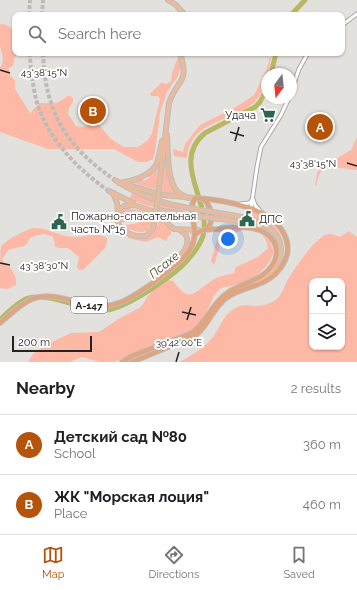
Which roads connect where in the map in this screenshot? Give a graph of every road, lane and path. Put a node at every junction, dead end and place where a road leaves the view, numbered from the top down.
1 (168, 0) edge
2 (182, 12) edge
3 (357, 14) edge
4 (345, 23) edge
5 (181, 56) edge
6 (306, 56) edge
7 (297, 75) edge
8 (286, 104) edge
9 (166, 125) junction
10 (117, 182) junction
11 (109, 191) tunnel mouth
12 (113, 193) junction
13 (188, 198) junction
14 (195, 198) junction
15 (204, 199) junction
16 (253, 199) junction
17 (216, 200) junction
18 (238, 204) junction
19 (142, 207) junction
20 (210, 208) junction
21 (251, 208) junction
22 (118, 212) junction
23 (263, 214) junction
24 (195, 224) junction
25 (179, 230) junction
26 (204, 230) junction
27 (195, 232) junction
28 (266, 232) junction
29 (175, 264) junction
30 (237, 292) junction
31 (0, 323) edge
32 (122, 362) edge
33 (132, 362) edge

1 - 2 main road
3 - 4 street
5 - 9 main road
6 - 7 street
8 - 16 street
9 - 10 main road
9 - 13 main road
9 - 22 main road, bridge
10 - 13 main road
10 - 30 main road, bridge
11 - 12 main road
12 - 19 main road
12 - 22 main road
13 - 14 main road
14 - 15 highway
14 - 24 highway, А-147
15 - 17 highway
15 - 20 highway
16 - 18 street
16 - 21 street
16 - 23 street
17 - 18 highway
17 - 20 highway
18 - 21 highway
19 - 22 main road
19 - 25 main road
19 - 28 main road, bridge
20 - 26 highway
21 - 23 highway
23 - 30 highway
24 - 26 highway
24 - 27 highway, А-147
25 - 27 main road
25 - 29 main road
26 - 27 highway
26 - 28 highway
27 - 29 highway, А-147
28 - 32 highway
29 - 31 highway, А-147
30 - 33 highway

